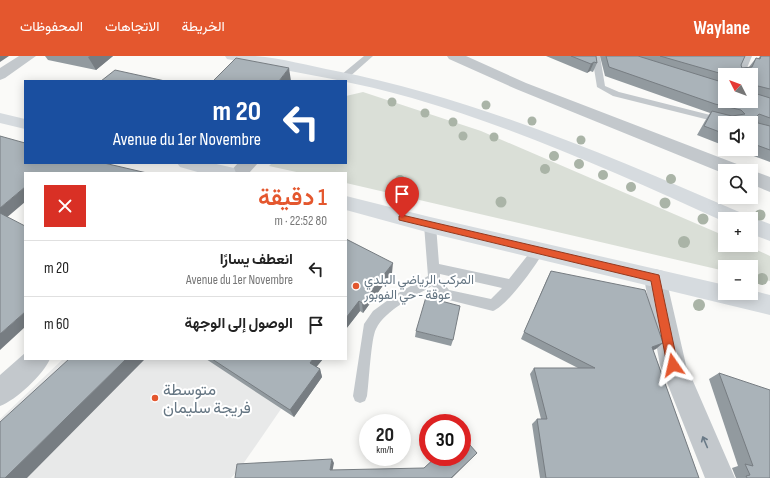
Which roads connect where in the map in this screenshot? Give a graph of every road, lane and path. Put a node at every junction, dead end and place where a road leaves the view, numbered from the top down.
1 (29, 56) edge
2 (232, 56) edge
3 (369, 56) edge
4 (454, 56) edge
5 (596, 56) edge
6 (748, 56) edge
7 (743, 68) edge
8 (0, 75) edge
9 (346, 75) edge
10 (0, 118) edge
11 (718, 120) edge
12 (24, 124) edge
13 (190, 164) edge
14 (248, 164) edge
15 (718, 164) edge
16 (223, 172) edge
17 (239, 172) edge
18 (758, 180) edge
19 (770, 185) edge
20 (347, 204) edge
21 (721, 212) edge
22 (430, 225) junction
23 (758, 228) edge
24 (770, 233) edge
25 (539, 250) junction
26 (434, 274) junction
27 (655, 278) junction
28 (512, 285) junction
29 (770, 305) edge
30 (36, 360) edge
31 (0, 393) edge
32 (360, 396) dead end
33 (720, 478) edge

1 - 8 street
2 - 9 main road
3 - 9 lane
4 - 15 street
5 - 11 lane
6 - 7 lane
9 - 21 main road
10 - 12 main road
13 - 16 main road
14 - 17 street
18 - 19 street
20 - 22 main road
22 - 25 main road
22 - 26 lane
23 - 24 main road
25 - 27 main road
25 - 28 lane
26 - 28 lane
26 - 28 lane
26 - 32 lane
27 - 29 main road
33 -> 27 street
30 - 31 street

